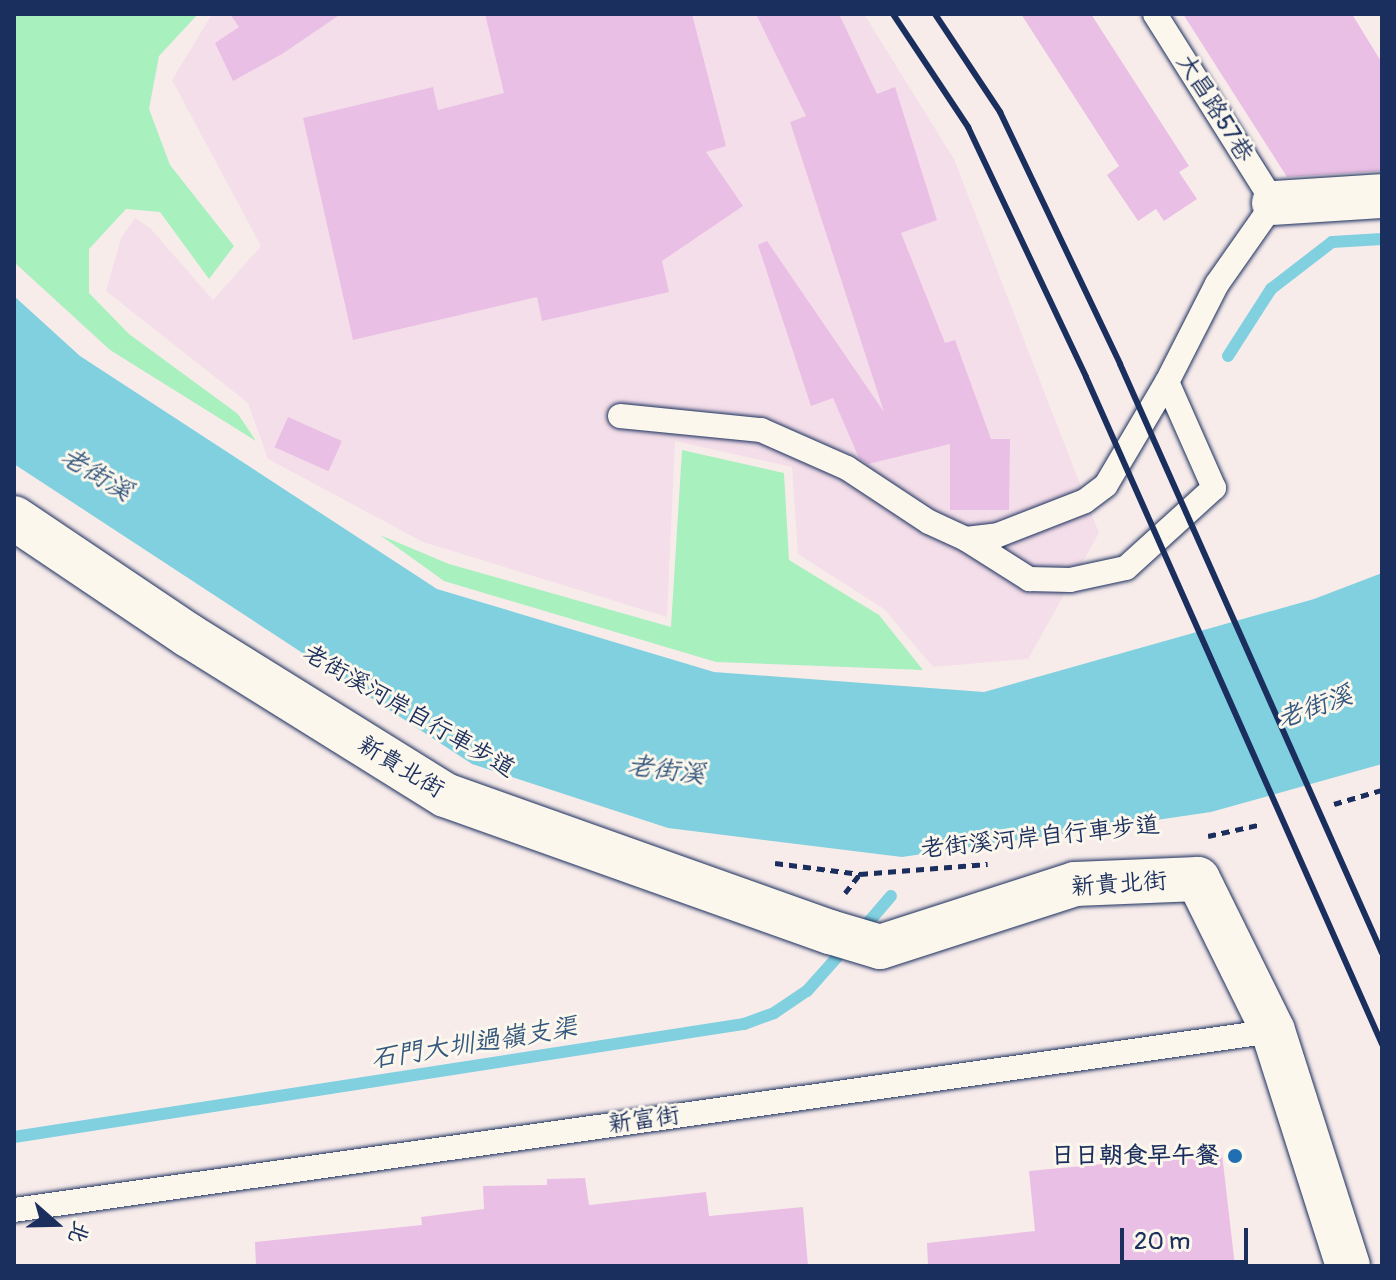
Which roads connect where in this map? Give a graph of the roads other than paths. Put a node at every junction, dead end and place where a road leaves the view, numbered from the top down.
1 (1155, 14) edge
2 (1382, 196) edge
3 (1274, 203) junction
4 (1167, 382) junction
5 (620, 416) dead end
6 (14, 518) edge
7 (966, 539) junction
8 (1273, 1031) junction
9 (14, 1210) edge
10 (1348, 1266) edge

1 - 3 lane, 大昌路57巷
2 - 3 street
3 - 4 lane
4 - 7 lane
4 - 7 lane
5 - 7 lane
6 - 8 street, 新貴北街
8 - 9 lane, 新富街
8 - 10 street

